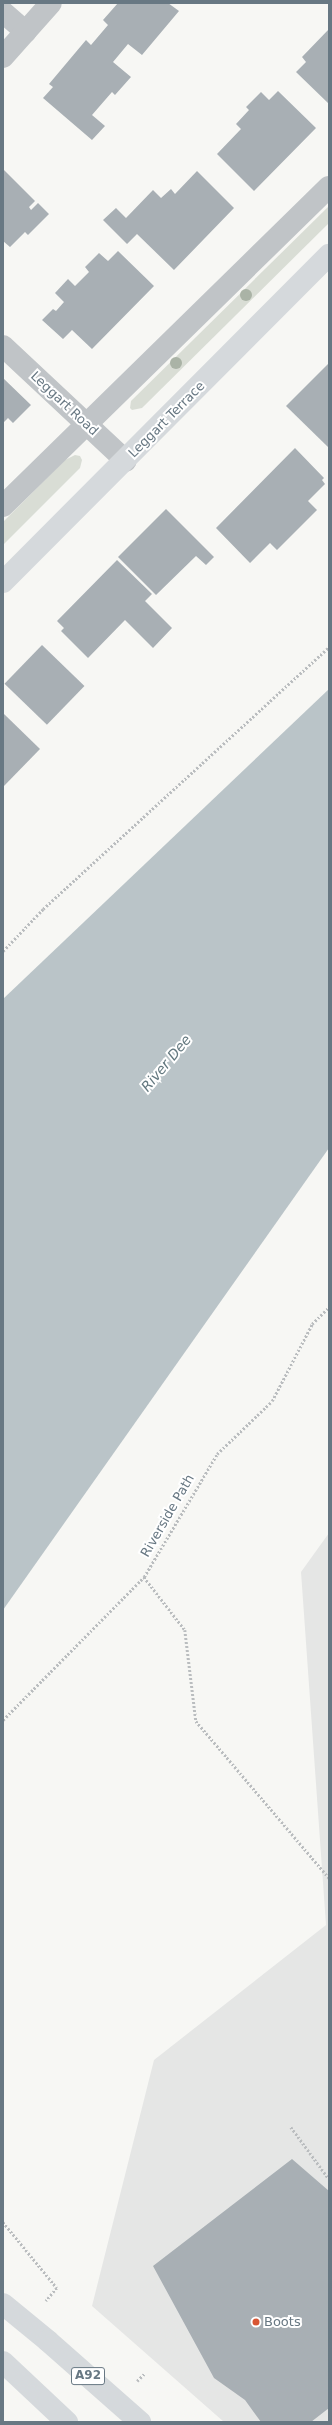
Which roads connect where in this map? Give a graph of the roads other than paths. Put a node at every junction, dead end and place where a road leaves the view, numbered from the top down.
1 (51, 3) edge
2 (3, 12) edge
3 (26, 32) junction
4 (3, 57) edge
5 (329, 187) edge
6 (329, 255) edge
7 (3, 346) edge
8 (86, 425) junction
9 (126, 461) junction
10 (3, 506) edge
11 (3, 582) edge
12 (3, 2304) edge
13 (3, 2362) edge
14 (67, 2422) edge
15 (140, 2422) edge

1 - 3 street
2 - 3 street
3 - 4 street
5 - 8 street
6 - 9 main road, Leggart Terrace
7 - 8 street, Leggart Road
8 - 9 street, Leggart Road
8 - 10 street
9 - 11 main road, Leggart Terrace
12 - 15 main road, A92
13 - 14 main road

